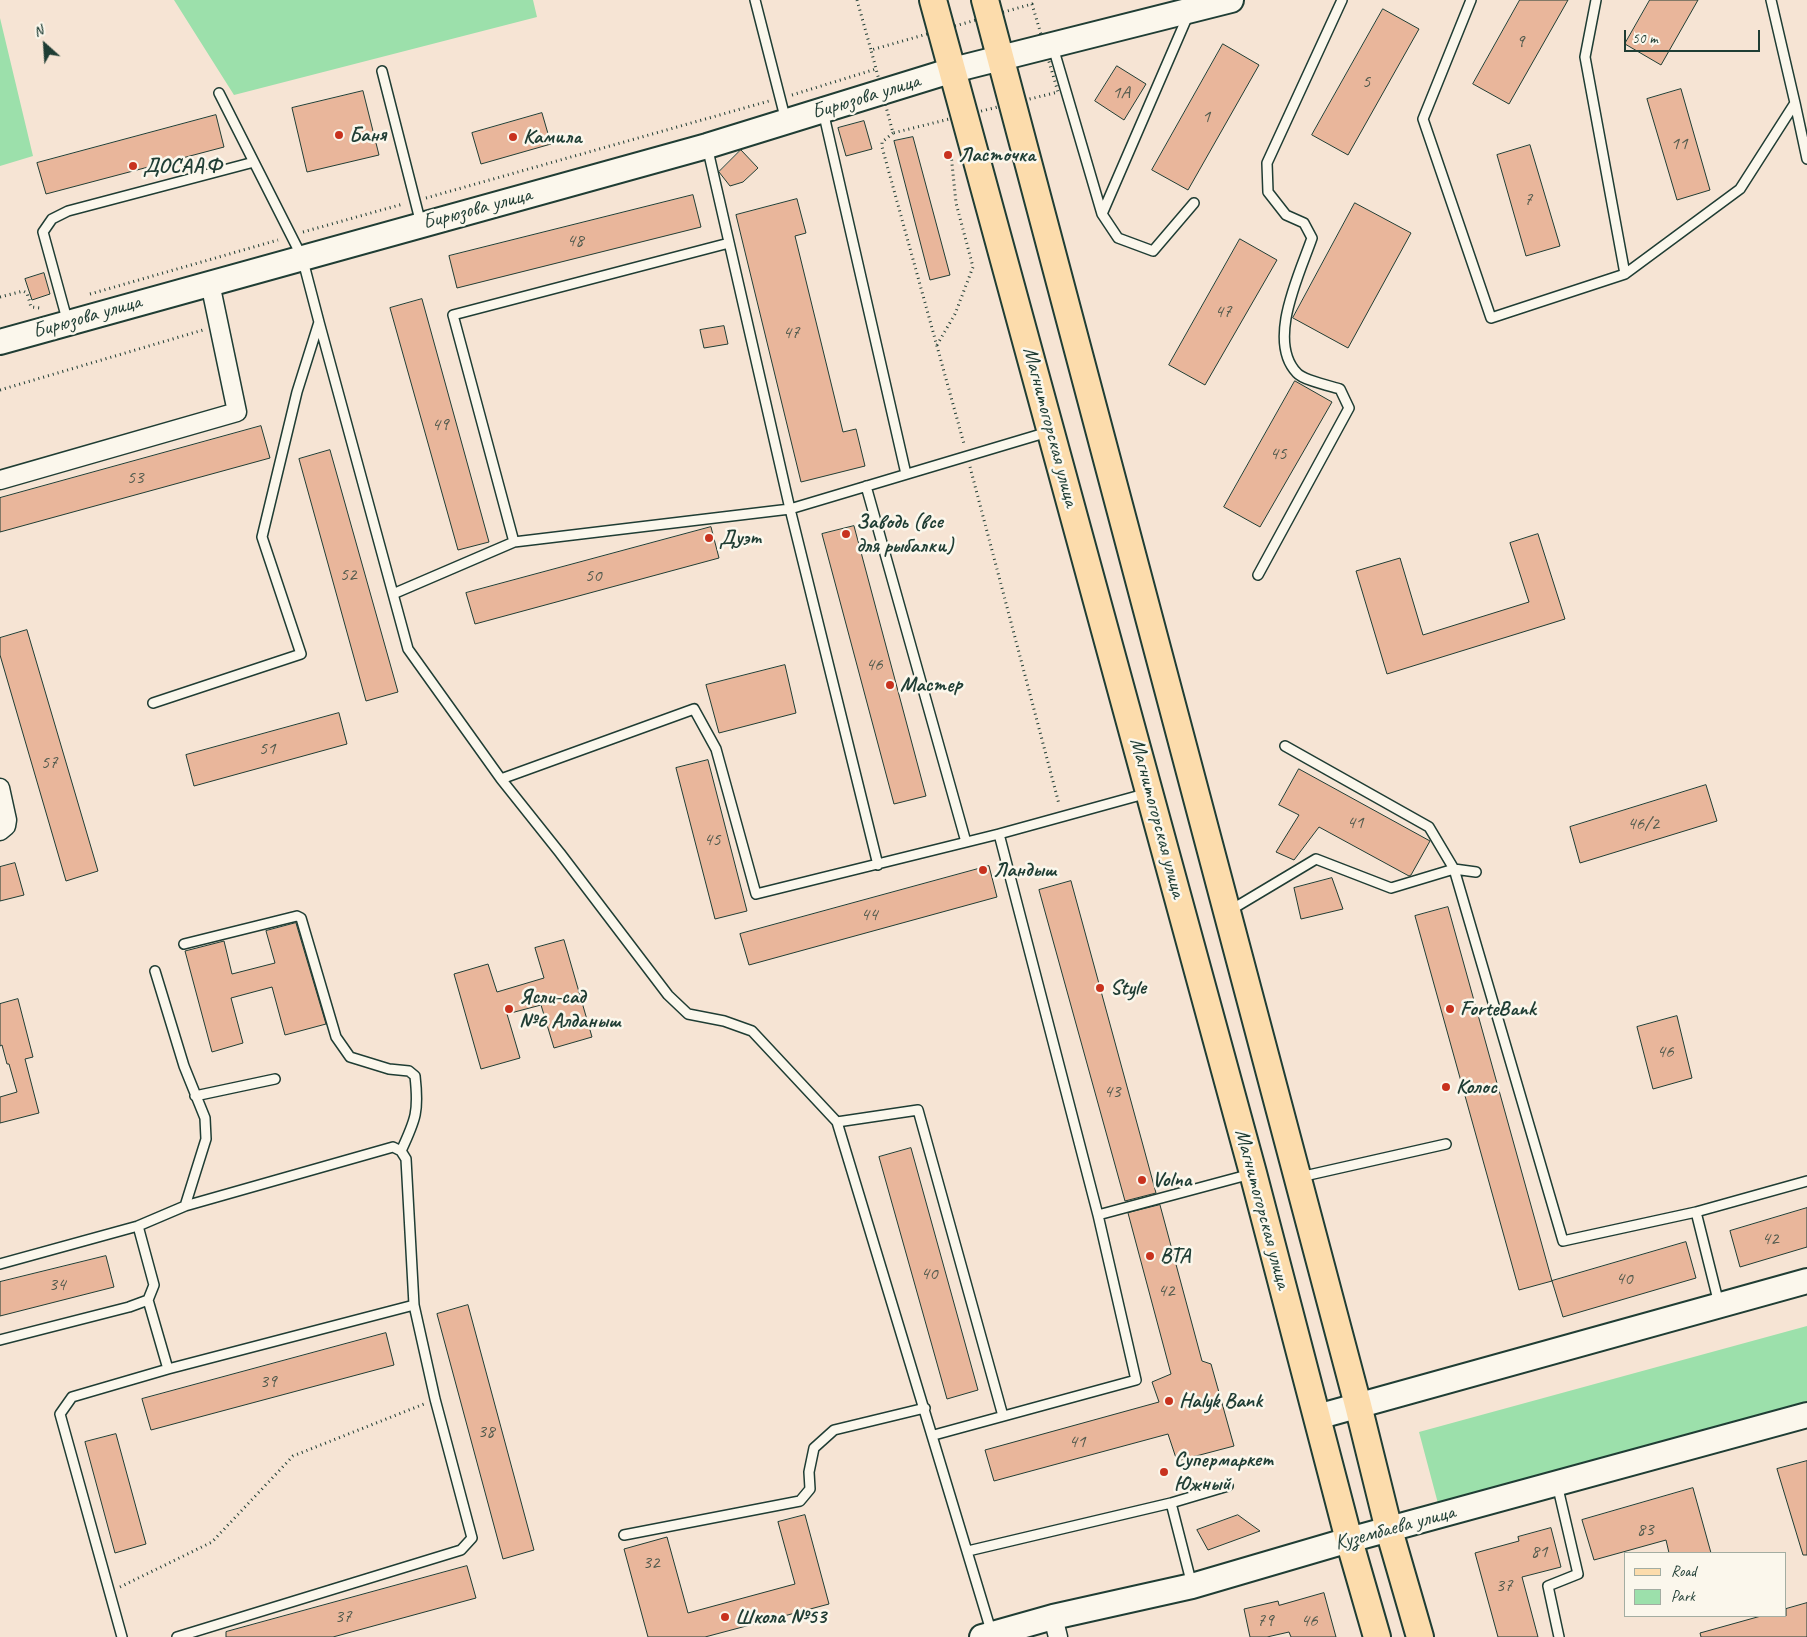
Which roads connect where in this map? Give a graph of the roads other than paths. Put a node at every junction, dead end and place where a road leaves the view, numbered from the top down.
1 (755, 0) edge
2 (933, 0) edge
3 (985, 0) edge
4 (1231, 0) edge
5 (1342, 0) edge
6 (1471, 0) edge
7 (1596, 0) edge
8 (1771, 0) edge
9 (1190, 11) junction
10 (1052, 44) junction
11 (1001, 56) junction
12 (952, 70) junction
13 (382, 71) dead end
14 (219, 94) dead end
15 (1795, 103) junction
16 (823, 110) junction
17 (786, 122) junction
18 (706, 146) junction
19 (1807, 159) edge
20 (254, 162) junction
21 (1194, 203) dead end
22 (1102, 214) junction
23 (421, 224) junction
24 (729, 243) junction
25 (302, 257) junction
26 (1625, 274) junction
27 (210, 283) junction
28 (65, 312) junction
29 (319, 322) junction
30 (0, 342) edge
31 (1051, 431) junction
32 (906, 474) junction
33 (0, 480) edge
34 (866, 486) junction
35 (790, 509) junction
36 (514, 542) junction
37 (1258, 575) dead end
38 (393, 594) junction
39 (152, 703) dead end
40 (1285, 746) dead end
41 (501, 779) junction
42 (0, 788) edge
43 (1150, 792) junction
44 (0, 830) edge
45 (999, 834) junction
46 (966, 842) junction
47 (878, 865) junction
48 (1454, 869) junction
49 (1476, 872) dead end
50 (1227, 912) junction
51 (184, 944) dead end
52 (155, 971) dead end
53 (275, 1079) dead end
54 (196, 1096) junction
55 (837, 1122) junction
56 (1446, 1144) dead end
57 (401, 1151) junction
58 (1254, 1173) junction
59 (1298, 1178) junction
60 (1807, 1181) edge
61 (184, 1206) junction
62 (1696, 1212) junction
63 (1098, 1215) junction
64 (138, 1226) junction
65 (0, 1264) edge
66 (1807, 1281) edge
67 (148, 1300) junction
68 (414, 1305) junction
69 (1719, 1305) junction
70 (0, 1340) edge
71 (168, 1369) junction
72 (1358, 1405) junction
73 (925, 1408) junction
74 (1003, 1416) junction
75 (1807, 1416) edge
76 (1317, 1417) junction
77 (934, 1435) junction
78 (1557, 1484) junction
79 (1228, 1486) dead end
80 (1171, 1503) junction
81 (1389, 1530) junction
82 (624, 1535) dead end
83 (1349, 1540) junction
84 (968, 1551) junction
85 (1192, 1586) junction
86 (1056, 1627) edge
87 (987, 1636) edge
88 (122, 1637) edge
89 (177, 1637) edge
90 (1377, 1637) edge
91 (1420, 1637) edge
92 (1559, 1637) edge

1 - 17 lane
2 - 12 main road, Магнитогорская улица
3 - 11 main road, Магнитогорская улица
4 - 9 street
5 - 37 lane
6 - 26 lane
7 - 26 lane
8 - 15 lane
9 - 10 street
9 - 22 lane
10 - 11 street
10 - 22 lane
11 - 12 street, Бирюзова улица
11 - 50 main road, Магнитогорская улица
12 - 16 street, Бирюзова улица
12 - 31 main road, Магнитогорская улица
13 - 23 lane
14 - 20 lane
15 - 19 lane
15 - 26 lane
16 - 17 street, Бирюзова улица
16 - 32 lane
17 - 18 street, Бирюзова улица
18 - 23 street, Бирюзова улица
18 - 24 lane
20 - 25 lane
20 - 28 lane
21 - 22 lane
23 - 25 street, Бирюзова улица
24 - 35 lane
24 - 36 lane
25 - 27 street, Бирюзова улица
25 - 29 lane
27 - 28 street, Бирюзова улица
27 - 33 street
28 - 30 street, Бирюзова улица
29 - 38 lane
29 - 39 lane
31 - 32 lane
31 - 43 main road, Магнитогорская улица
32 - 34 lane
34 - 35 lane
34 - 46 lane
35 - 36 lane
35 - 47 lane
36 - 38 lane
38 - 41 lane
40 - 48 lane
41 - 47 lane
41 - 55 lane
42 - 44 street
43 - 45 lane
43 - 58 main road, Магнитогорская улица
45 - 46 lane
45 - 63 lane
46 - 47 lane
48 - 49 lane
48 - 50 lane
48 - 62 lane
50 - 59 main road, Магнитогорская улица
51 - 57 lane
52 - 54 lane
53 - 54 lane
54 - 61 lane
55 - 73 lane
55 - 74 lane
56 - 59 lane
57 - 61 lane
57 - 68 lane
58 - 63 lane
58 - 76 main road, Магнитогорская улица
59 - 72 main road, Магнитогорская улица
60 - 62 lane
61 - 64 lane
62 - 69 lane
63 - 74 lane
64 - 65 lane
64 - 67 lane
66 - 69 street
67 - 70 lane
67 - 71 lane
68 - 71 lane
68 - 89 lane
69 - 72 street
71 - 88 lane
72 - 76 street
72 - 81 main road, Магнитогорская улица
73 - 77 lane
73 - 82 lane
74 - 77 lane
75 - 78 street, Кузембаева улица
76 - 83 main road, Магнитогорская улица
77 - 84 lane
78 - 81 street, Кузембаева улица
78 - 92 lane
79 - 80 lane
80 - 84 lane
80 - 85 lane
81 - 83 street, Кузембаева улица
81 - 91 main road, Магнитогорская улица
83 - 85 street, Кузембаева улица
83 - 90 main road, Магнитогорская улица
84 - 87 lane
85 - 86 street, Кузембаева улица
86 - 87 street, Кузембаева улица

